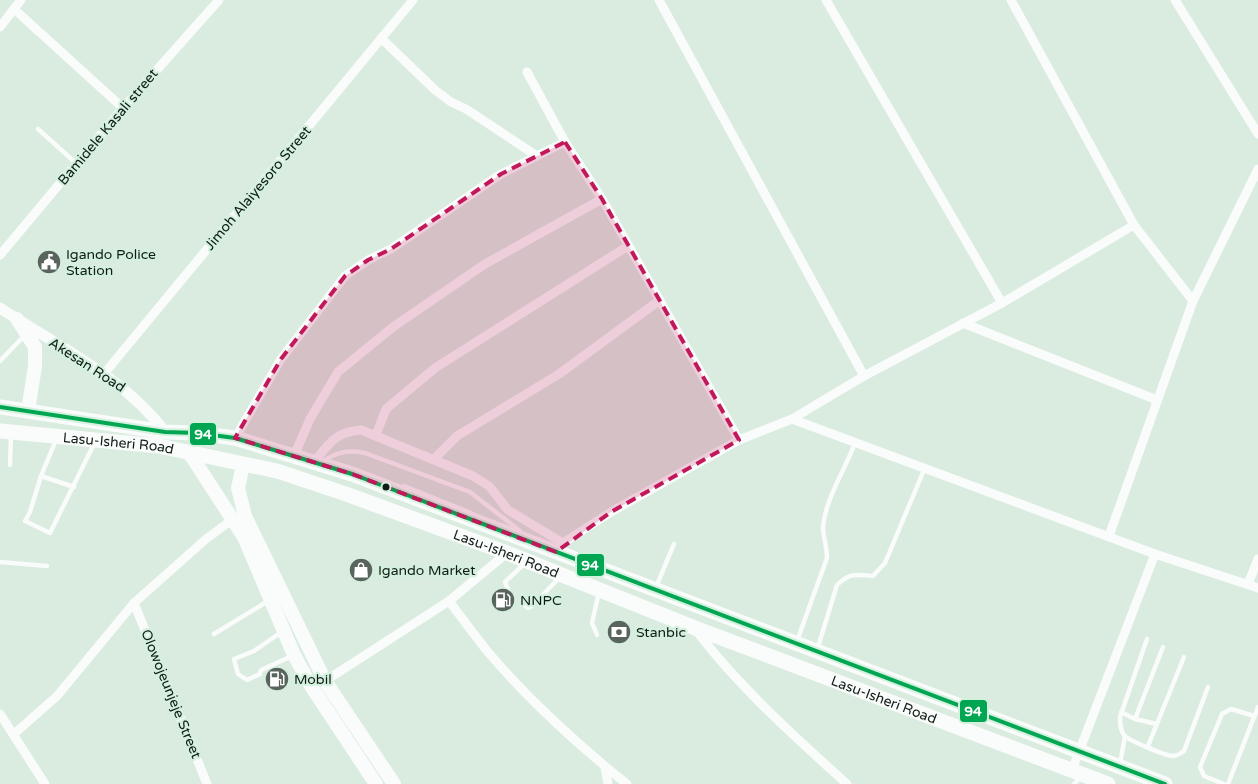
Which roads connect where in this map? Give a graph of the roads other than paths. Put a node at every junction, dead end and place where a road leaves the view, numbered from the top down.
1 (21, 0) edge
2 (413, 0) edge
3 (659, 0) edge
4 (826, 0) edge
5 (1012, 0) edge
6 (1175, 0) edge
7 (216, 1) edge
8 (14, 8) junction
9 (0, 26) edge
10 (382, 38) junction
11 (528, 72) dead end
12 (123, 108) junction
13 (38, 129) dead end
14 (1258, 134) edge
15 (564, 142) junction
16 (537, 156) junction
17 (77, 164) junction
18 (1258, 169) edge
19 (602, 199) junction
20 (1134, 225) junction
21 (628, 246) junction
22 (0, 255) edge
23 (660, 300) junction
24 (1193, 301) junction
25 (1002, 303) junction
26 (0, 308) edge
27 (17, 319) junction
28 (963, 323) junction
29 (26, 334) junction
30 (0, 361) edge
31 (103, 375) junction
32 (864, 376) junction
33 (1157, 400) junction
34 (0, 408) edge
35 (28, 411) junction
36 (792, 419) junction
37 (6, 431) edge
38 (166, 432) junction
39 (376, 435) junction
40 (58, 436) junction
41 (234, 438) junction
42 (96, 440) junction
43 (739, 440) junction
44 (855, 443) junction
45 (190, 454) junction
46 (294, 456) junction
47 (434, 459) junction
48 (317, 463) junction
49 (243, 464) junction
50 (10, 465) dead end
51 (336, 469) junction
52 (359, 470) dead end
53 (924, 470) junction
54 (41, 476) junction
55 (401, 485) dead end
56 (74, 487) junction
57 (233, 519) junction
58 (486, 524) junction
59 (1109, 536) junction
60 (535, 543) junction
61 (674, 544) dead end
62 (560, 548) junction
63 (507, 554) junction
64 (1155, 554) junction
65 (1258, 559) edge
66 (527, 561) junction
67 (0, 562) edge
68 (47, 566) dead end
69 (562, 575) junction
70 (1248, 584) junction
71 (1258, 588) edge
72 (508, 589) dead end
73 (600, 590) junction
74 (655, 590) junction
75 (270, 600) junction
76 (449, 600) junction
77 (134, 603) junction
78 (522, 604) dead end
79 (695, 628) junction
80 (284, 630) junction
81 (214, 634) dead end
82 (597, 635) dead end
83 (1147, 639) dead end
84 (795, 644) junction
85 (1164, 647) dead end
86 (816, 652) junction
87 (294, 655) junction
88 (1184, 657) dead end
89 (325, 681) junction
90 (1208, 687) dead end
91 (1258, 707) edge
92 (1121, 712) junction
93 (0, 714) edge
94 (1254, 716) junction
95 (1135, 719) junction
96 (1157, 724) junction
97 (14, 734) junction
98 (1125, 736) junction
99 (1148, 746) junction
100 (1078, 752) junction
101 (605, 767) junction
102 (1119, 767) junction
103 (1077, 776) edge
104 (45, 784) edge
105 (207, 784) edge
106 (376, 784) edge
107 (394, 784) edge
108 (608, 784) edge
109 (627, 784) edge
110 (847, 784) edge
111 (1108, 784) edge
112 (1165, 784) edge
113 (1224, 784) edge
114 (1228, 784) edge

1 - 8 street
2 - 10 street, Jimoh Alaiyesoro Street
3 - 32 street
4 - 25 street
5 - 20 street
6 - 14 street
7 - 12 street, Bamidele Kasali street
8 - 9 street
8 - 12 street
10 - 16 street
10 - 31 street, Jimoh Alaiyesoro Street
11 - 15 street
12 - 17 street, Bamidele Kasali street
13 - 17 lane
15 - 16 street
15 - 19 street
16 - 41 street
17 - 22 street, Bamidele Kasali street
18 - 24 street
19 - 21 street
19 - 46 street
20 - 24 street
20 - 25 street
21 - 23 street
21 - 39 street
23 - 43 street
23 - 47 street
24 - 33 street
25 - 28 street
26 - 27 street, Akesan Road
27 - 29 main road
27 - 31 street, Akesan Road
28 - 32 street
28 - 33 street
29 - 30 lane
29 - 35 main road
31 - 38 street, Akesan Road
32 - 36 street
33 - 59 street
34 - 35 main road, Lasu-Isheri Road
35 - 38 main road, Lasu-Isheri Road
36 - 43 street
36 - 44 street
37 - 40 main road, Lasu-Isheri Road
37 - 50 lane
38 - 41 main road, Lasu-Isheri Road
39 - 47 street
39 - 48 street
40 - 42 main road, Lasu-Isheri Road
40 - 54 lane
41 - 46 main road, Lasu-Isheri Road
42 - 45 main road, Lasu-Isheri Road
42 - 56 lane
43 - 62 street
44 - 53 street
44 - 84 lane
45 - 49 main road, Lasu-Isheri Road
45 - 57 main road
46 - 48 main road, Lasu-Isheri Road
47 - 62 street
48 - 51 main road, Lasu-Isheri Road
48 - 60 lane
49 - 63 main road, Lasu-Isheri Road
49 - 89 main road
51 - 52 lane
51 - 58 main road, Lasu-Isheri Road
53 - 59 street
53 - 86 lane
54 - 56 lane
54 - 56 lane
55 - 58 lane
57 - 75 main road
57 - 77 street
58 - 60 main road, Lasu-Isheri Road
59 - 64 street
60 - 62 main road, Lasu-Isheri Road
61 - 74 lane
62 - 74 main road, Lasu-Isheri Road
63 - 66 main road, Lasu-Isheri Road
63 - 76 street
64 - 70 street
64 - 100 street
65 - 70 street
66 - 69 main road, Lasu-Isheri Road
66 - 72 lane
67 - 68 lane
69 - 73 main road, Lasu-Isheri Road
69 - 78 lane
70 - 71 street
73 - 79 main road, Lasu-Isheri Road
73 - 82 lane
74 - 84 main road, Lasu-Isheri Road
75 - 80 main road
75 - 81 lane
76 - 89 street
76 - 101 street
77 - 97 street
77 - 105 street, Olowojeunjeje Street
79 - 103 main road, Lasu-Isheri Road
79 - 110 street
80 - 87 main road
80 - 87 lane
83 - 92 lane
84 - 86 main road, Lasu-Isheri Road
85 - 95 lane
86 - 100 main road, Lasu-Isheri Road
87 - 106 main road
88 - 96 lane
89 - 107 main road
90 - 99 lane
91 - 94 lane
92 - 95 lane
92 - 98 lane
93 - 97 street
94 - 113 lane
94 - 114 lane
95 - 96 lane
96 - 99 lane
97 - 104 street
98 - 99 lane
98 - 102 lane
100 - 102 main road, Lasu-Isheri Road
100 - 103 street
101 - 108 street
101 - 109 street
102 - 112 main road, Lasu-Isheri Road
103 - 111 main road, Lasu-Isheri Road

